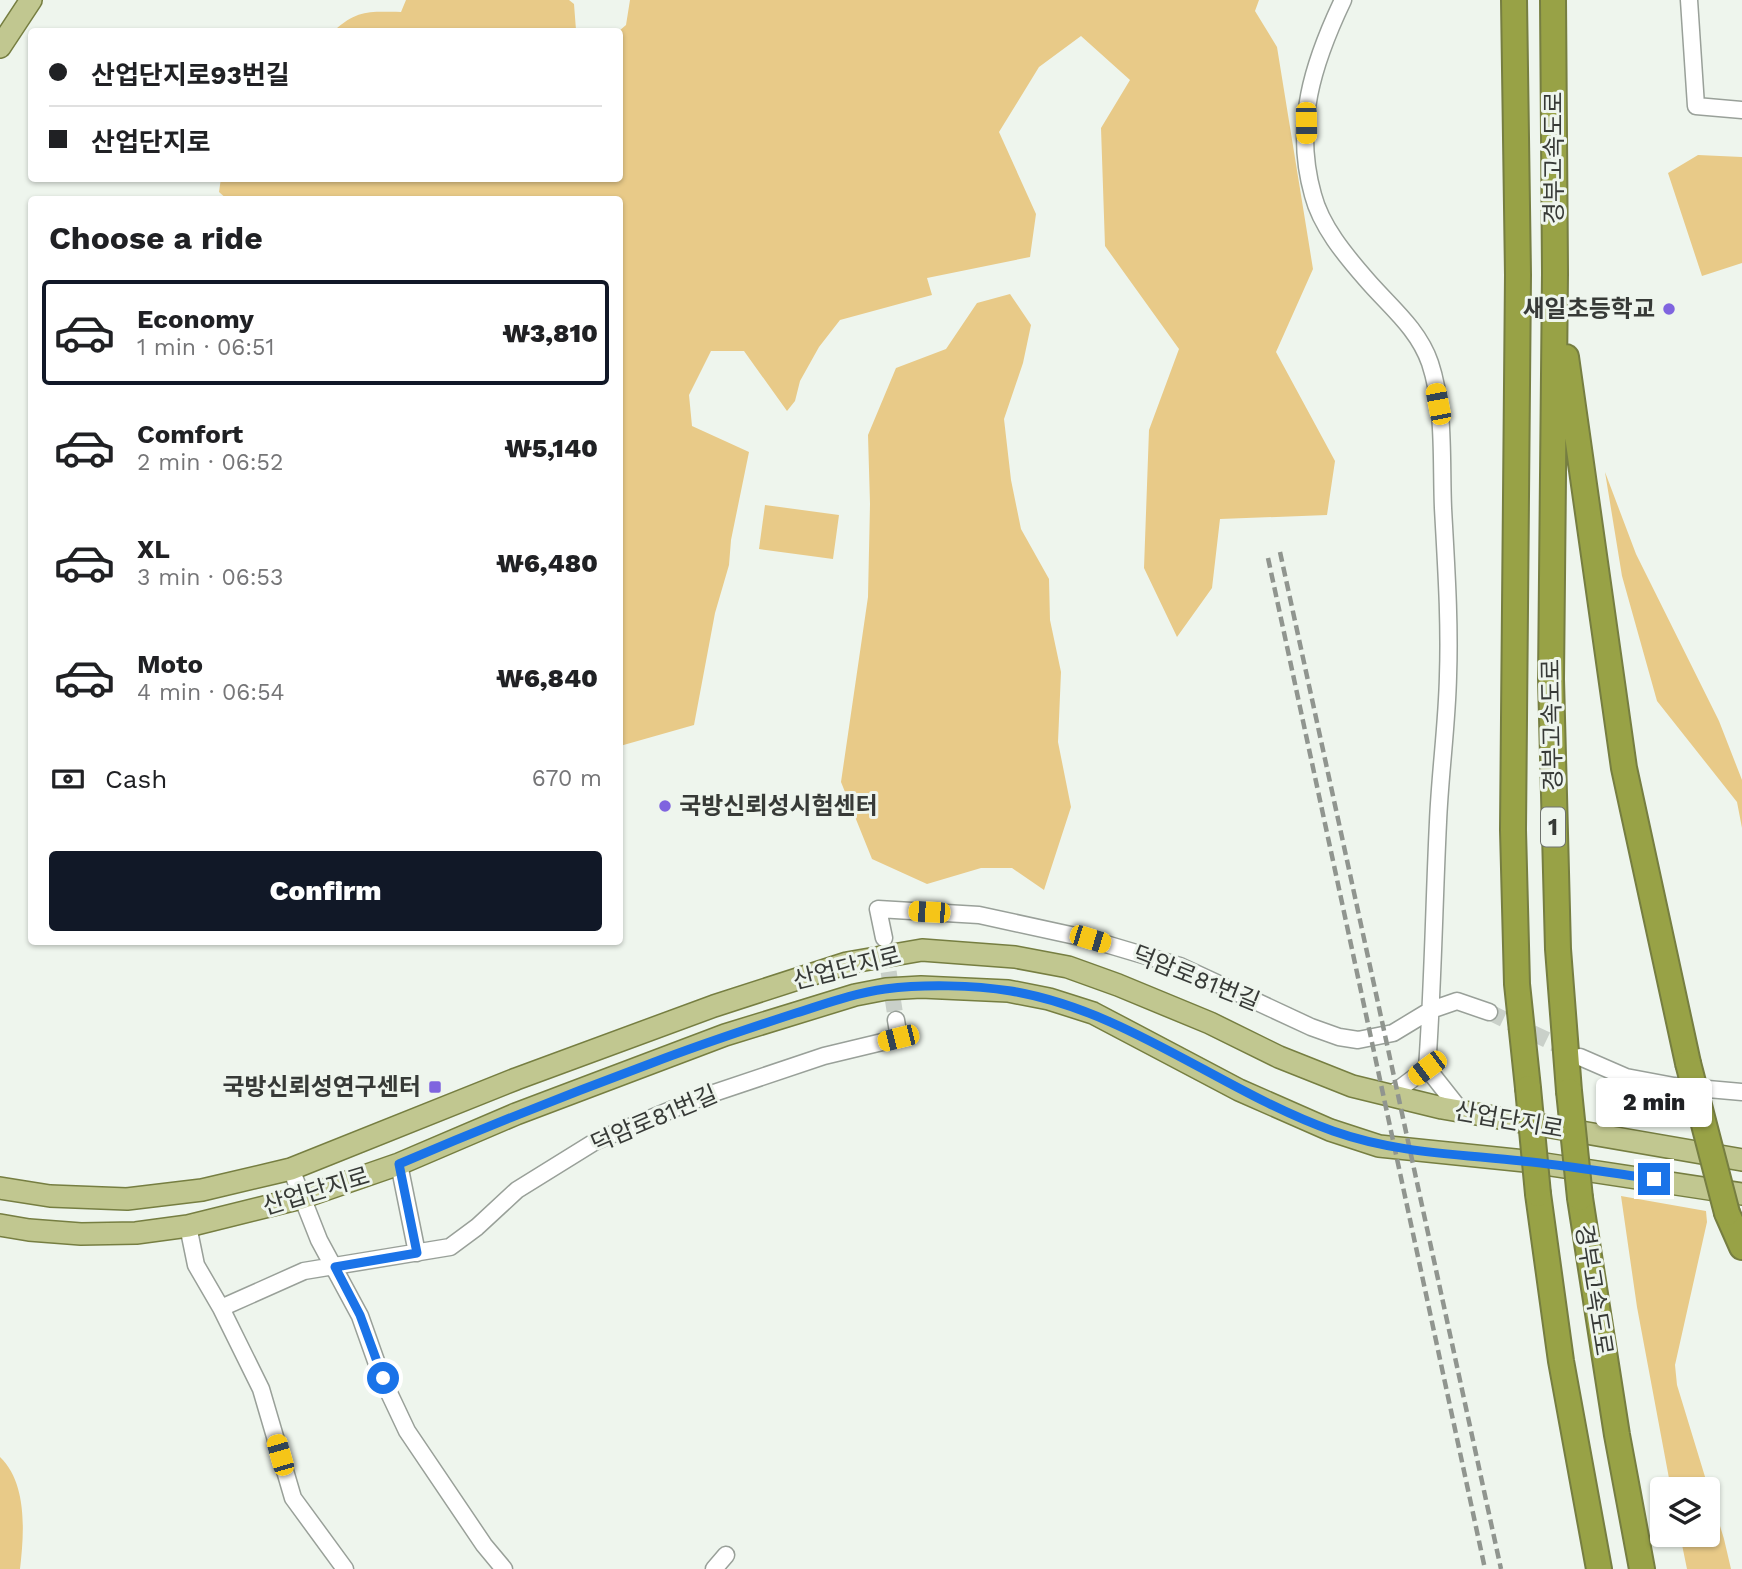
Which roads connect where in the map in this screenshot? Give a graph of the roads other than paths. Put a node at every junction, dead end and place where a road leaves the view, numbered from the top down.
1 (31, 0) edge
2 (1343, 0) edge
3 (1514, 0) edge
4 (1553, 0) edge
5 (1689, 0) edge
6 (0, 47) edge
7 (1742, 110) edge
8 (1555, 273) junction
9 (884, 938) tunnel mouth
10 (1431, 1010) junction
11 (1489, 1012) tunnel mouth
12 (896, 1020) tunnel mouth
13 (1580, 1057) tunnel mouth
14 (1427, 1068) junction
15 (1742, 1092) edge
16 (1391, 1095) junction
17 (1461, 1111) junction
18 (1742, 1160) edge
19 (399, 1164) junction
20 (291, 1170) junction
21 (0, 1188) edge
22 (301, 1198) junction
23 (1734, 1204) edge
24 (0, 1225) edge
25 (188, 1226) junction
26 (1742, 1247) edge
27 (417, 1253) junction
28 (335, 1267) junction
29 (220, 1308) junction
30 (726, 1555) dead end
31 (345, 1569) edge
32 (504, 1569) edge
33 (713, 1569) edge
34 (1599, 1569) edge
35 (1642, 1569) edge

1 - 6 main road
2 - 10 street
3 - 34 highway, 경부고속도로 / 1, bridge
4 - 8 highway, 경부고속도로 / 1
5 - 7 street
8 - 23 highway, bridge
8 - 35 highway, 경부고속도로 / 1, bridge
9 - 10 street, 덕암로81번길
10 - 11 street, 덕암로81번길
10 - 14 street
12 - 27 street, 덕암로81번길
13 - 15 street
14 - 16 street
14 - 17 street
16 - 17 main road, 산업단지로
16 - 20 main road, 산업단지로
17 - 18 main road, 산업단지로
19 - 22 main road, 산업단지로
19 - 23 main road, 산업단지로
19 - 27 street
20 - 21 main road, 산업단지로
20 - 22 street
22 - 25 main road, 산업단지로
22 - 28 street
23 - 26 highway
24 - 25 main road, 산업단지로
25 - 29 street
27 - 28 street
28 - 29 street
28 - 32 street
29 - 31 street
30 - 33 street

